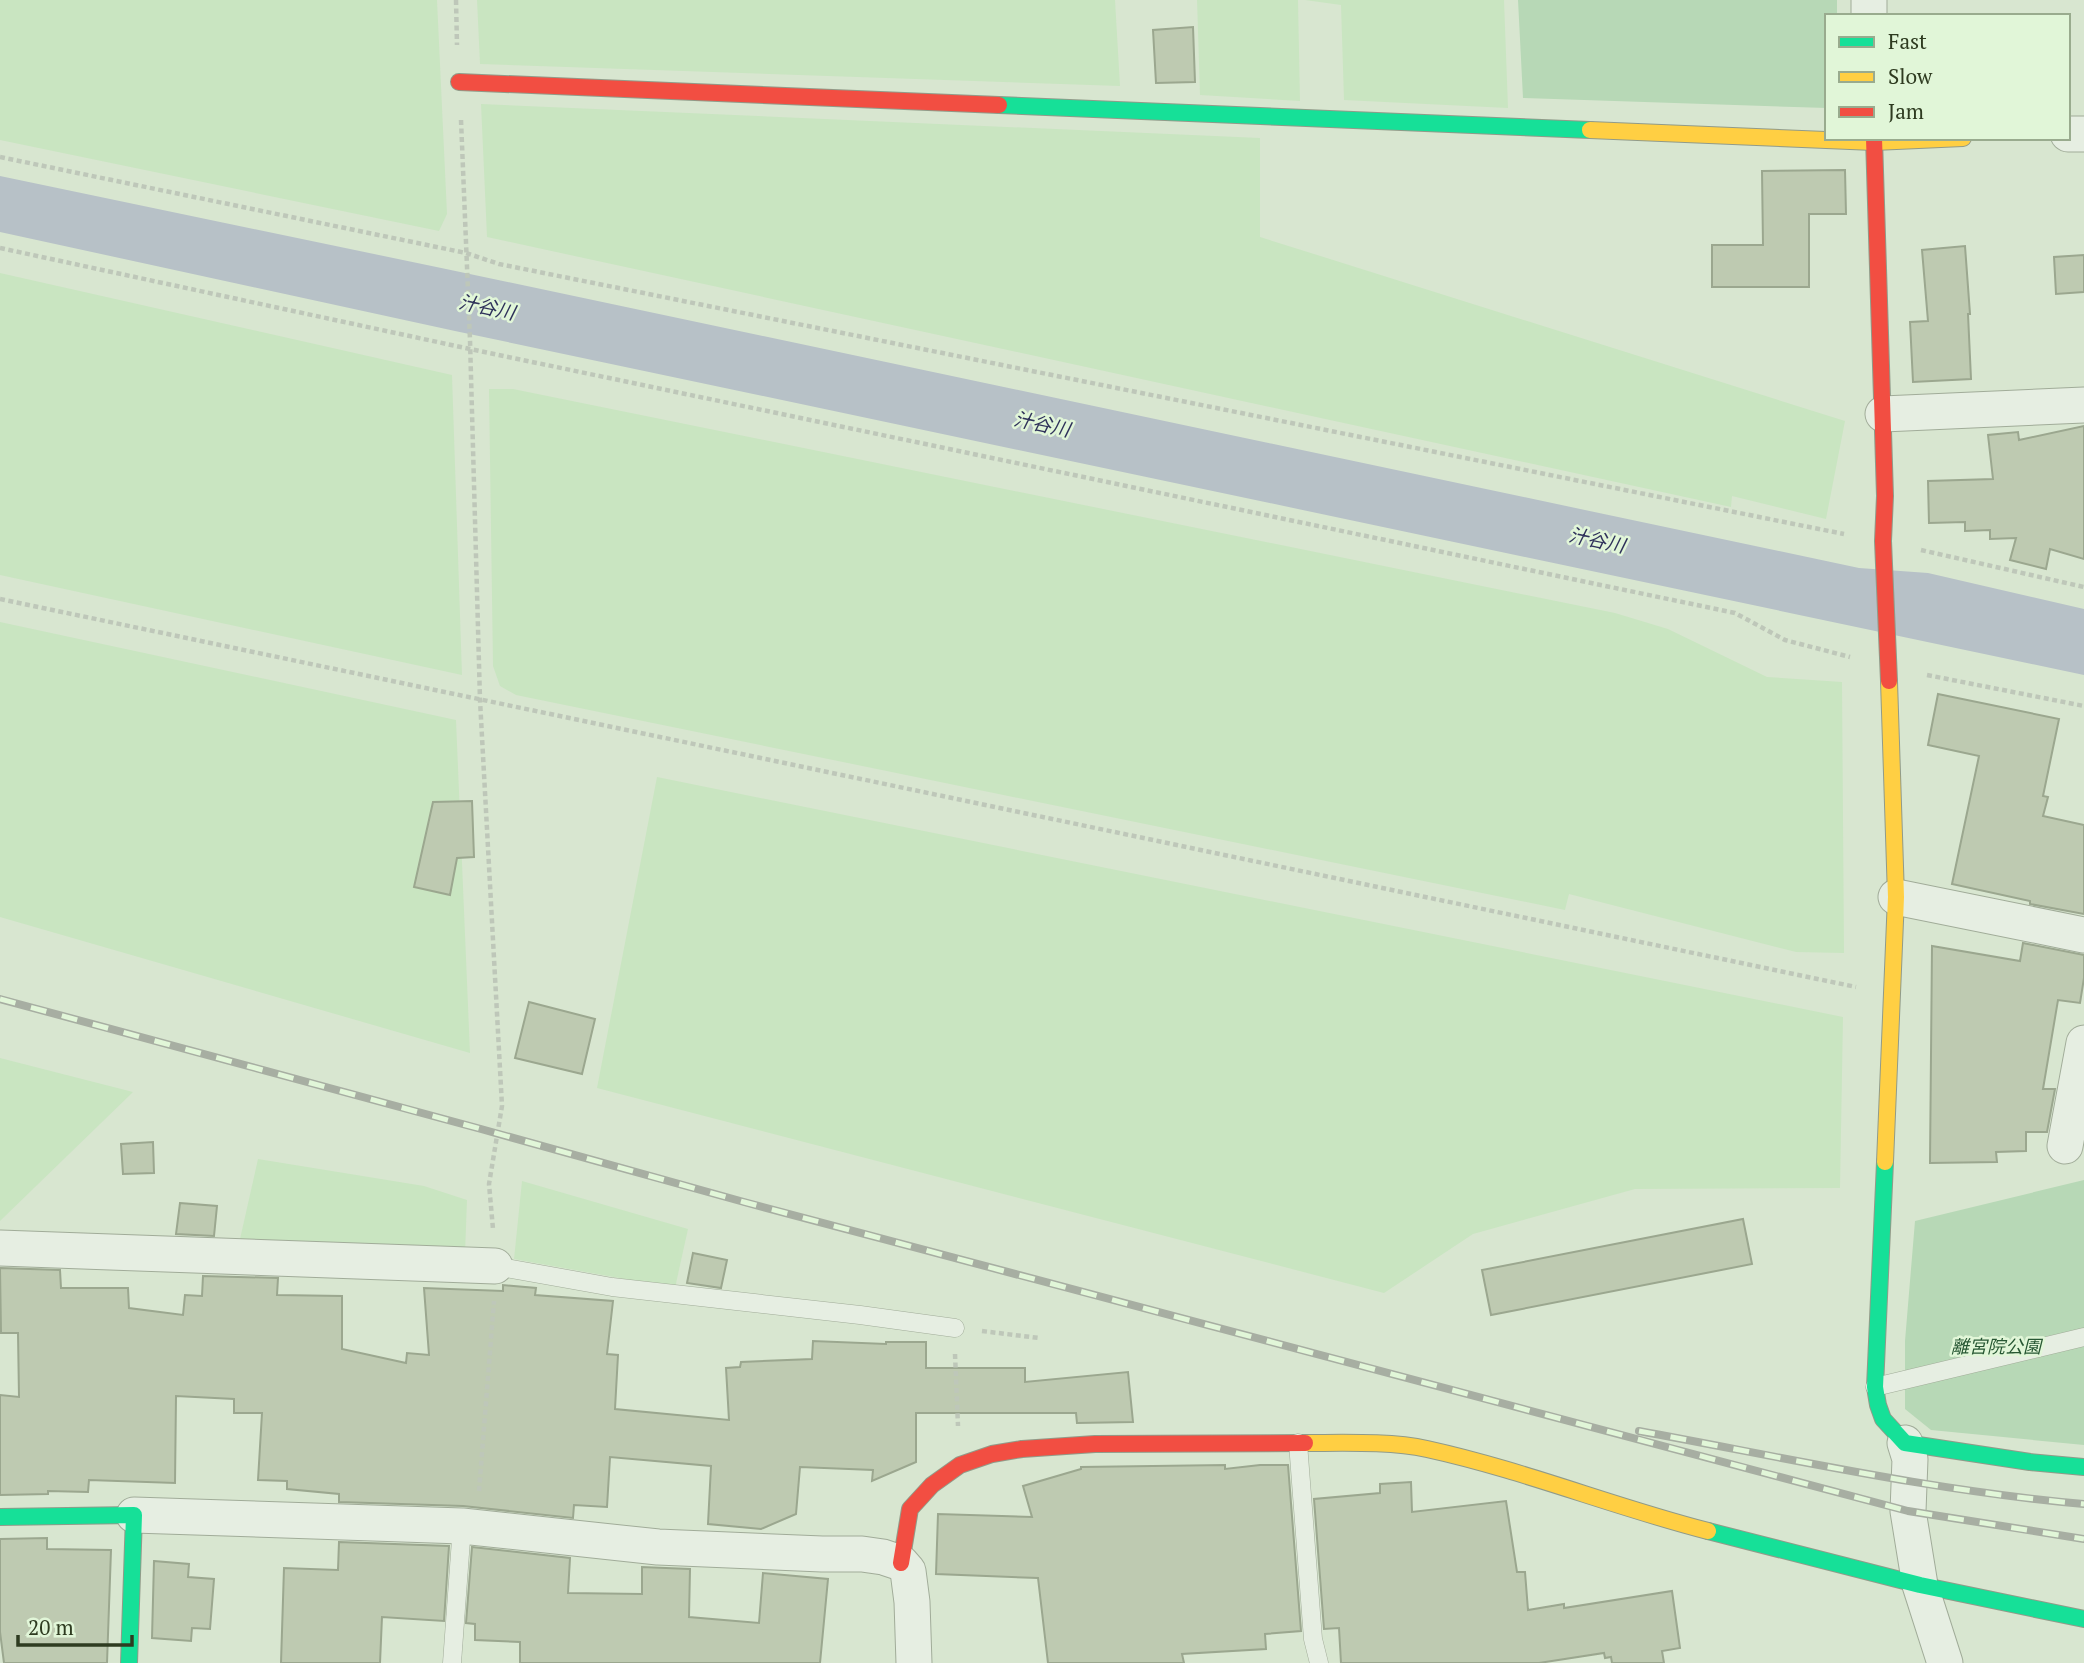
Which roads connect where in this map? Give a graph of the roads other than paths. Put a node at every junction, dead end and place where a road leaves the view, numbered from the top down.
1 (459, 82) road end
2 (1825, 138) edge
3 (1874, 140) edge
4 (2084, 405) edge
5 (1883, 414) junction
6 (1896, 897) junction
7 (2084, 935) edge
8 (2084, 1043) edge
9 (2065, 1146) dead end
10 (0, 1248) edge
11 (495, 1266) joint
12 (955, 1328) road end
13 (2084, 1337) edge
14 (1875, 1387) junction
15 (1298, 1443) junction
16 (1905, 1443) junction
17 (2084, 1467) edge
18 (134, 1515) junction
19 (0, 1517) edge
20 (474, 1527) junction
21 (901, 1563) junction
22 (1920, 1585) junction
23 (2084, 1619) edge
24 (129, 1663) edge
25 (452, 1663) edge
26 (914, 1663) edge
27 (1320, 1663) edge
28 (1945, 1663) edge

1 - 2 street
3 - 5 street
4 - 5 street
5 - 6 street
6 - 7 street
6 - 14 street
8 - 9 street
10 - 11 street
11 - 12 lane
13 - 14 lane
14 - 16 street
15 - 21 street
15 - 22 street
15 - 27 lane
16 - 17 street
16 - 22 street
18 - 19 street
18 - 20 street
18 - 24 street
20 - 21 street
20 - 25 lane
21 - 26 street
22 - 23 street
22 - 28 street

